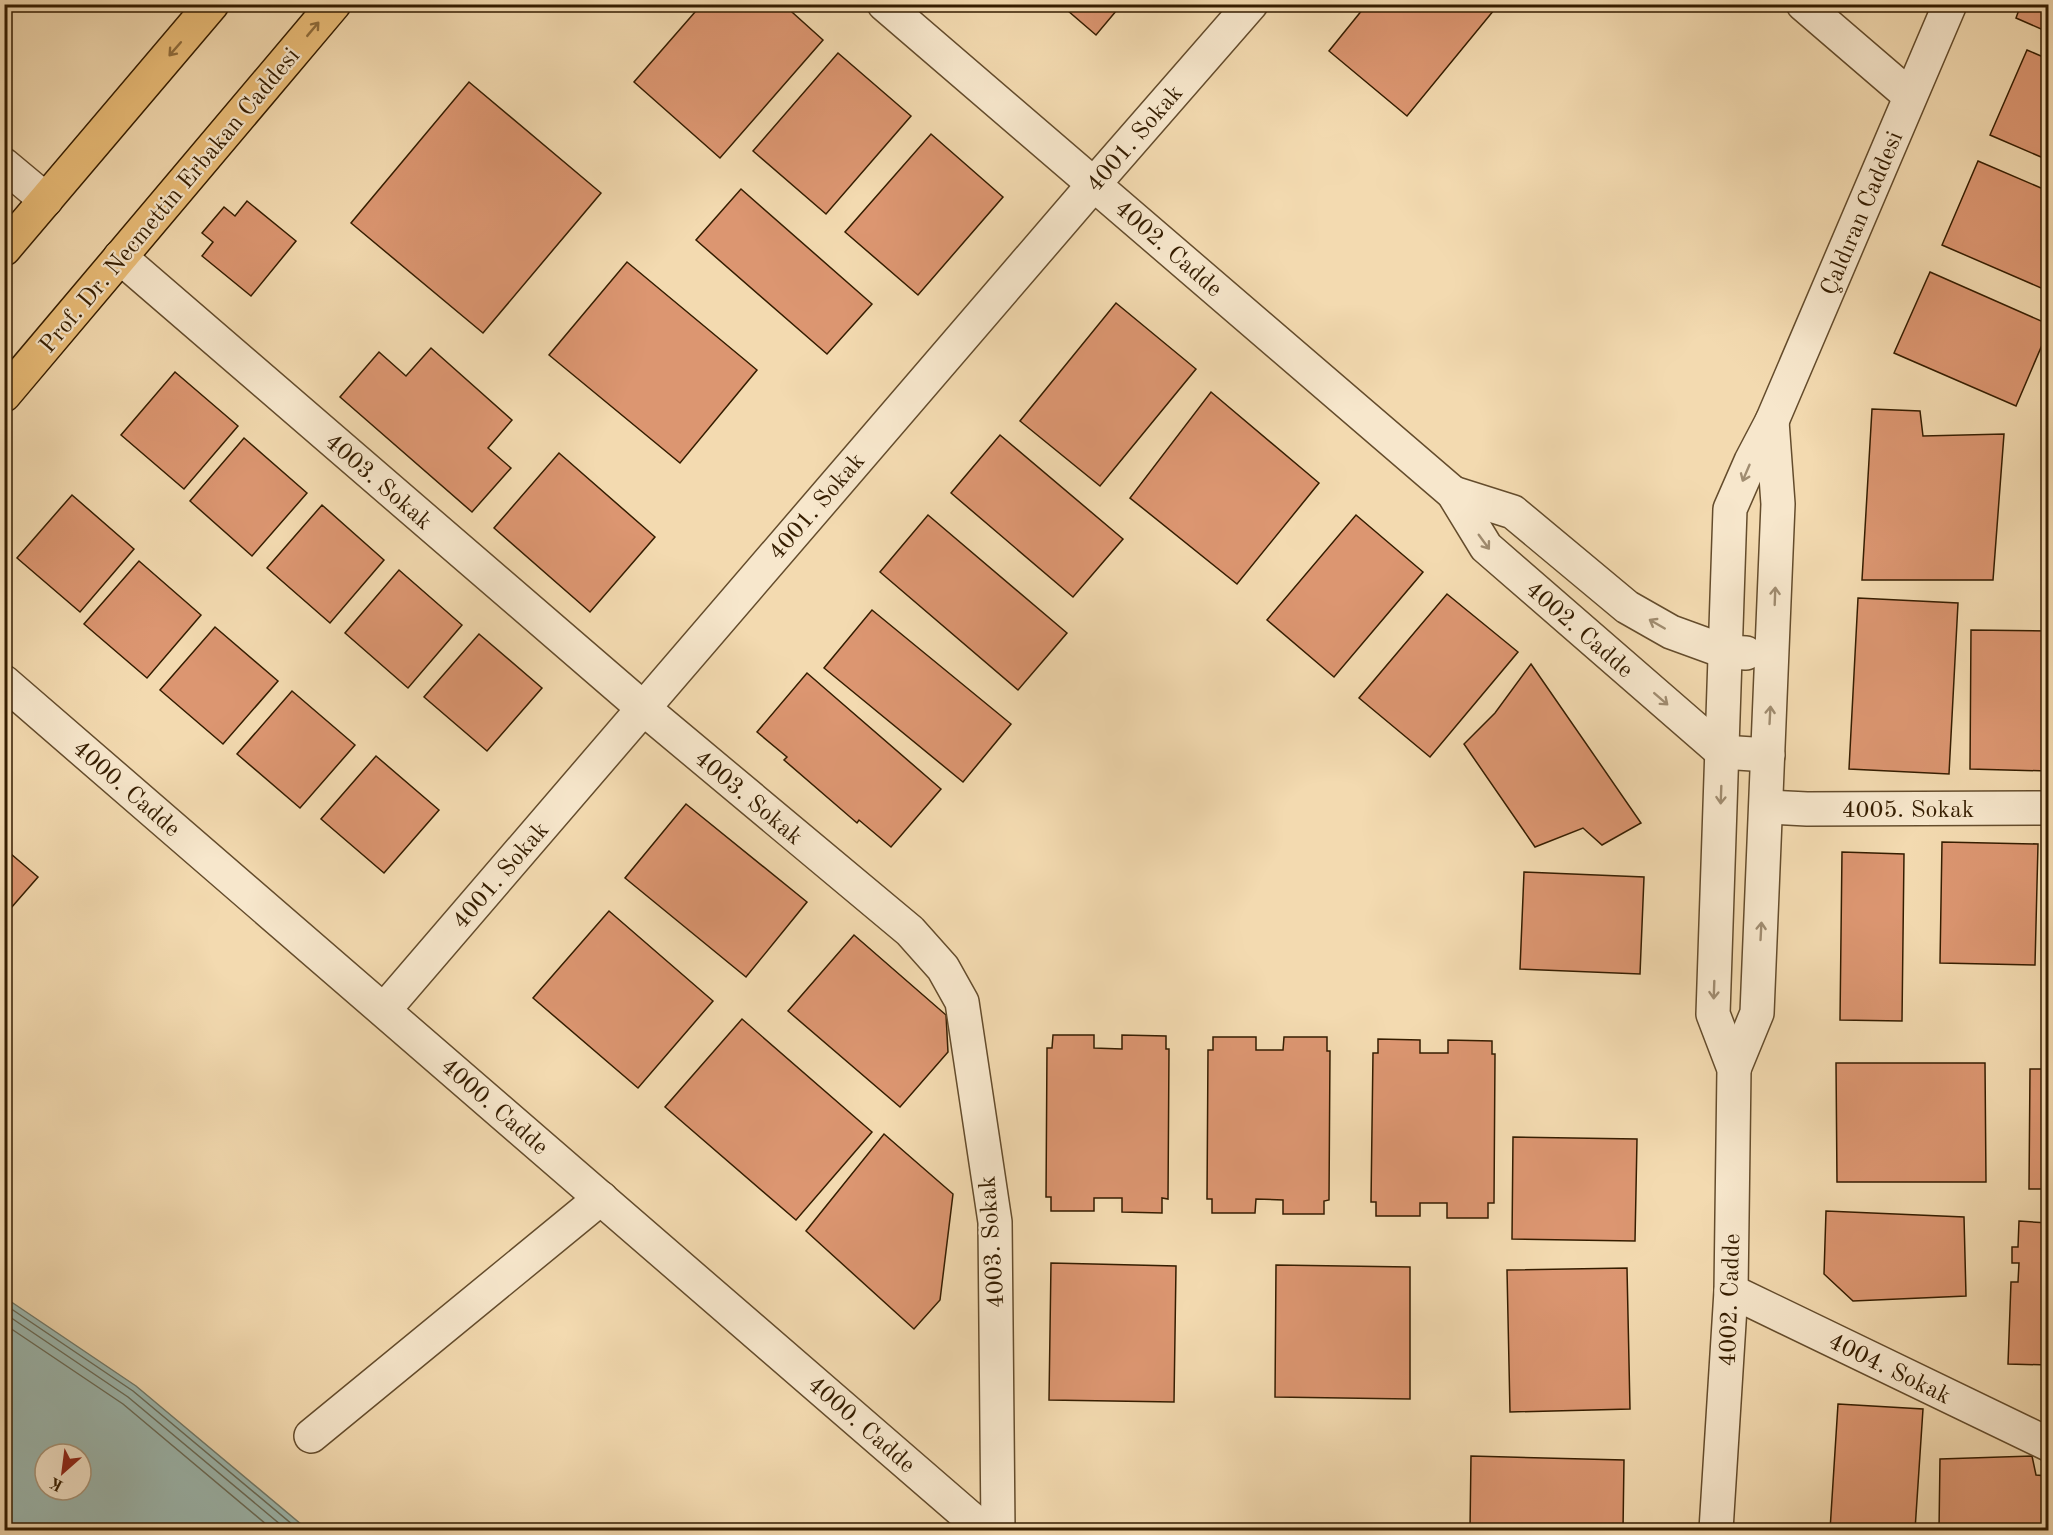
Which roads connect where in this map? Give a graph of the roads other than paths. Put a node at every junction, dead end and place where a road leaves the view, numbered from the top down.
1 (212, 4) edge
2 (334, 4) edge
3 (884, 4) edge
4 (1251, 4) edge
5 (1803, 4) edge
6 (1950, 4) edge
7 (1910, 96) junction
8 (4, 165) edge
9 (1094, 184) junction
10 (46, 200) junction
11 (4, 249) edge
12 (120, 257) junction
13 (4, 395) edge
14 (1772, 421) junction
15 (1453, 493) junction
16 (1725, 652) junction
17 (1773, 655) junction
18 (4, 682) edge
19 (643, 708) junction
20 (1722, 752) junction
21 (1768, 755) junction
22 (1767, 807) junction
23 (2049, 808) edge
24 (384, 1010) junction
25 (1734, 1069) junction
26 (601, 1198) junction
27 (1731, 1292) junction
28 (310, 1436) dead end
29 (2049, 1444) edge
30 (984, 1530) edge
31 (998, 1530) edge
32 (1716, 1530) edge

1 -> 10 main road
12 -> 2 main road, Prof. Dr. Necmettin Erbakan Caddesi
3 - 9 street, 4002. Cadde
4 - 9 street, 4001. Sokak
5 - 7 street
6 - 7 street, Çaldıran Caddesi
7 - 14 street, Çaldıran Caddesi
8 - 10 street
9 - 15 street, 4002. Cadde
9 - 19 street, 4001. Sokak
10 - 11 main road
12 - 13 main road, Prof. Dr. Necmettin Erbakan Caddesi
12 - 19 street, 4003. Sokak
14 -> 16 street, Çaldıran Caddesi
17 -> 14 street, Çaldıran Caddesi
16 -> 15 street, 4002. Cadde
15 -> 20 street, 4002. Cadde
16 - 17 street, 4002. Cadde
16 - 20 street, 4002. Cadde
21 -> 17 street, 4002. Cadde
18 - 24 street, 4000. Cadde
19 - 24 street, 4001. Sokak
19 - 31 street, 4003. Sokak
20 - 21 street
20 -> 25 street, 4002. Cadde
21 - 22 street, 4002. Cadde
22 - 23 street, 4005. Sokak
25 -> 22 street, 4002. Cadde
24 - 26 street, 4000. Cadde
25 - 27 street, 4002. Cadde
26 - 28 street
26 - 30 street, 4000. Cadde
27 - 29 street, 4004. Sokak
27 - 32 street, 4002. Cadde

